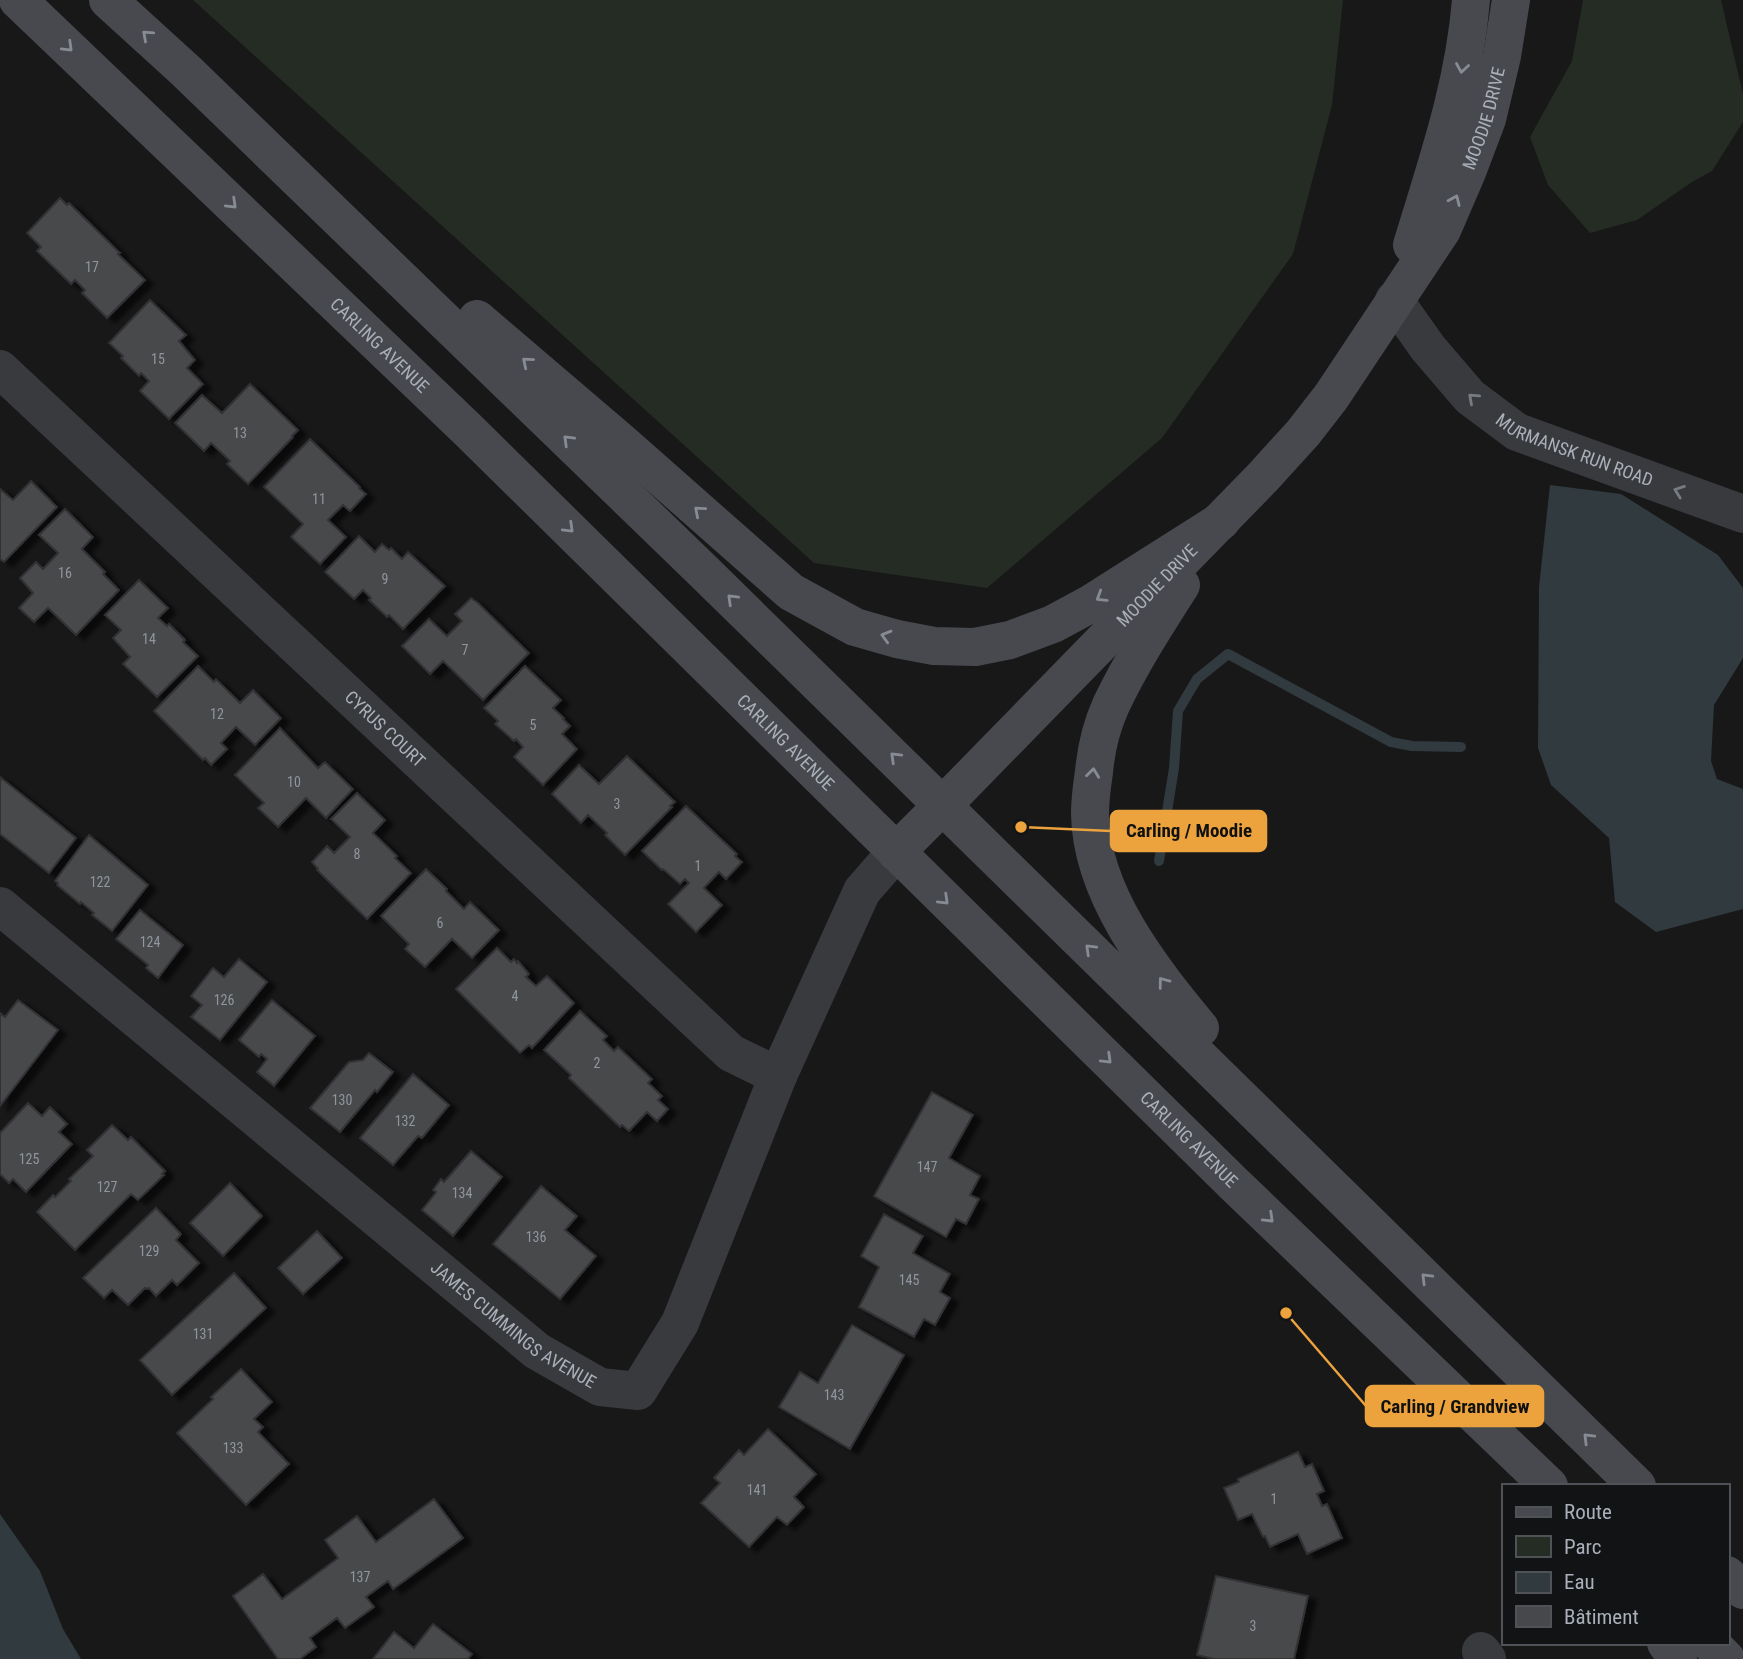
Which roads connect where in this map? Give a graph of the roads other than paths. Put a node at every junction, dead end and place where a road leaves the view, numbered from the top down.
1 (18, 0) edge
2 (108, 0) edge
3 (1471, 0) edge
4 (1511, 0) edge
5 (186, 71) junction
6 (1394, 300) junction
7 (0, 369) edge
8 (1743, 514) edge
9 (1221, 521) junction
10 (943, 805) junction
11 (896, 852) junction
12 (0, 906) edge
13 (778, 1076) junction
14 (1314, 1168) junction
15 (1499, 1437) junction
16 (1537, 1484) edge
17 (1547, 1484) edge
18 (1635, 1484) edge
19 (1729, 1577) edge
20 (1743, 1590) edge
21 (1712, 1645) edge
22 (1726, 1659) edge

1 -> 11 main road, CARLING AVENUE
5 -> 2 main road
3 -> 6 main road, MOODIE DRIVE
6 -> 4 main road, MOODIE DRIVE
9 -> 5 main road
10 -> 5 main road
8 -> 6 street, MURMANSK RUN ROAD
6 - 9 main road, MOODIE DRIVE
7 - 13 street, CYRUS COURT
9 - 10 main road, MOODIE DRIVE
14 -> 9 main road
10 - 11 main road, MOODIE DRIVE
14 -> 10 main road
11 - 13 street, JAMES CUMMINGS AVENUE
11 -> 15 main road, CARLING AVENUE
12 - 13 street, JAMES CUMMINGS AVENUE
18 -> 14 main road
15 - 16 main road
15 - 17 main road, CARLING AVENUE
19 - 20 main road
21 - 22 main road

